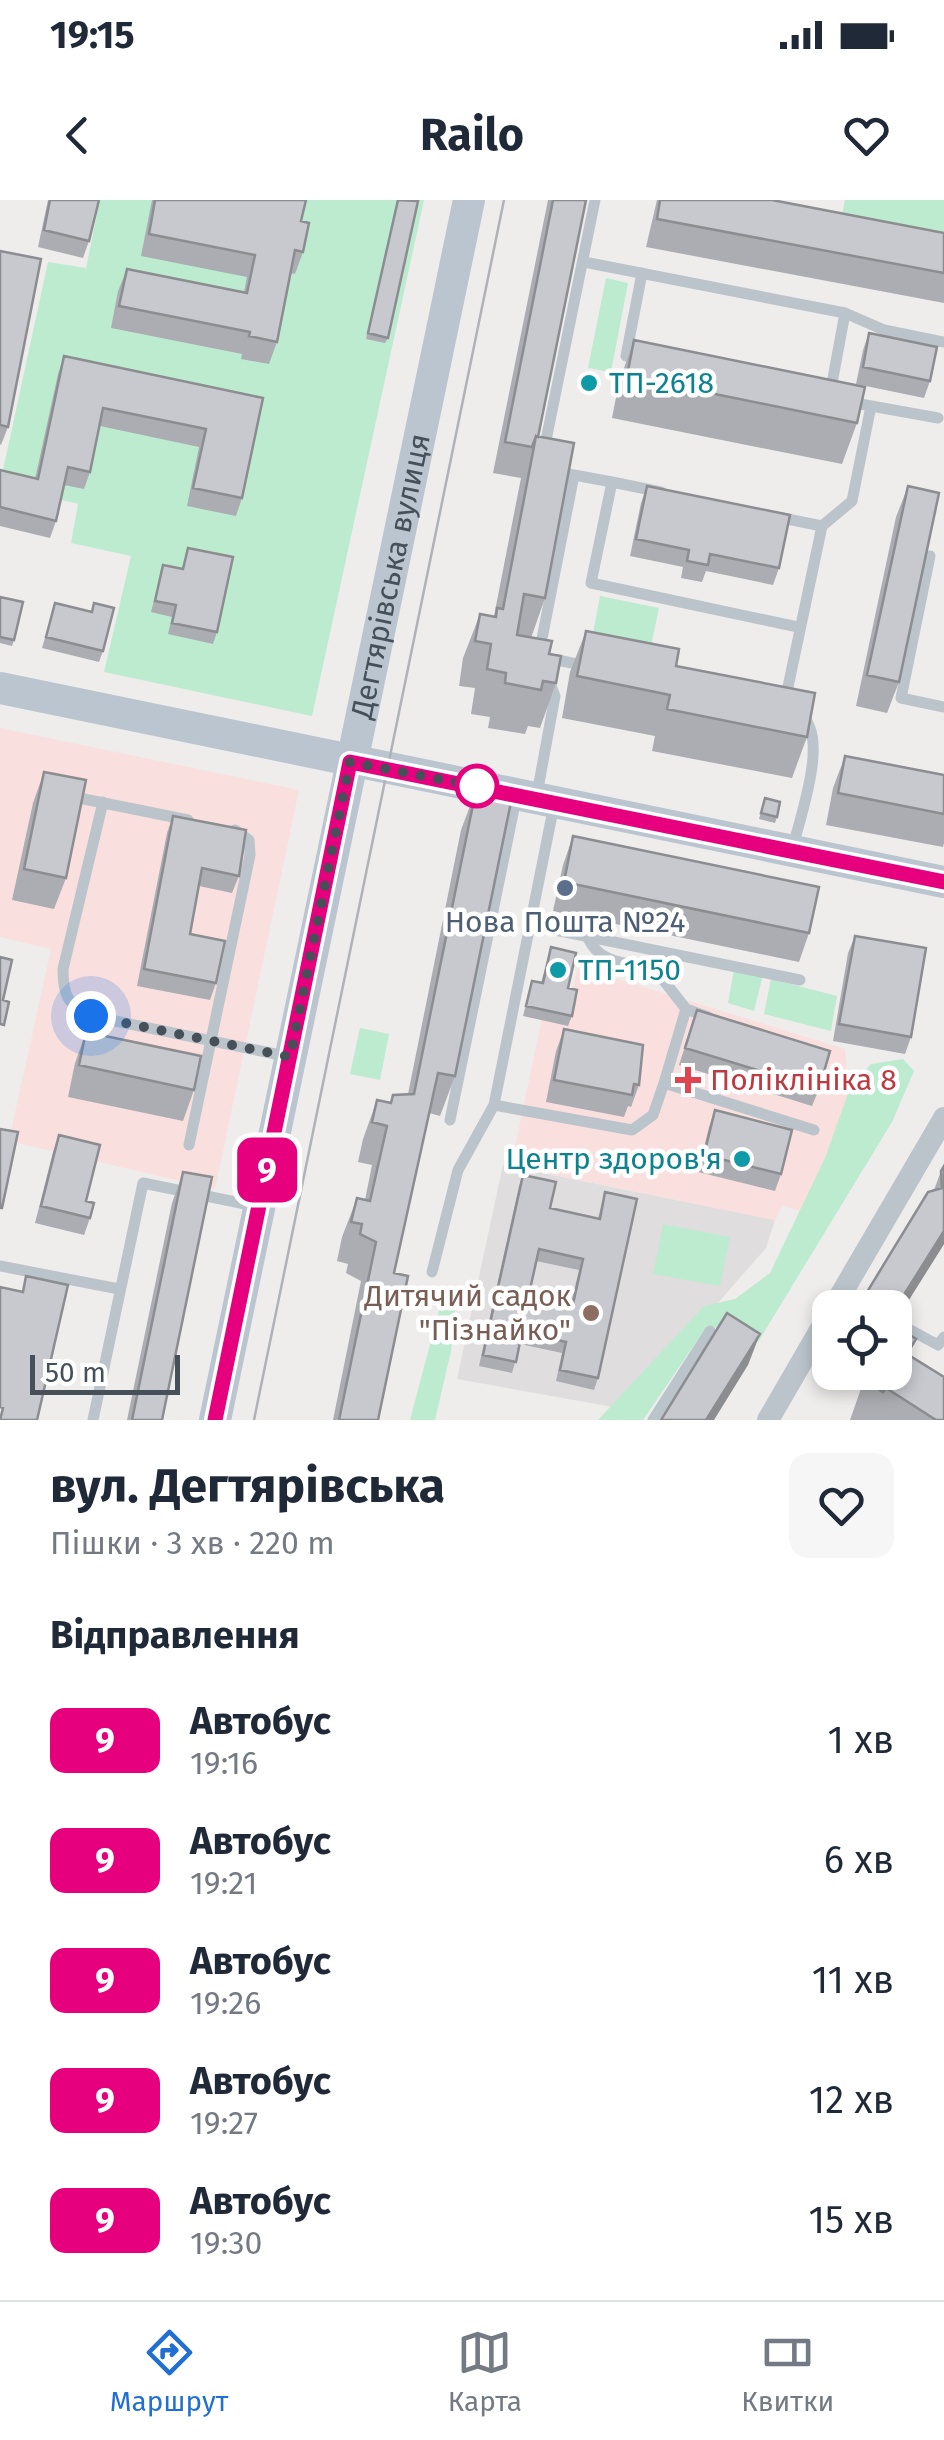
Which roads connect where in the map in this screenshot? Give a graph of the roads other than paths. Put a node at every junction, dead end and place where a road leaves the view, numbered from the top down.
1 (469, 200) edge
2 (595, 200) edge
3 (584, 262) junction
4 (642, 274) junction
5 (845, 313) junction
6 (944, 342) edge
7 (663, 363) edge
8 (811, 394) edge
9 (830, 398) junction
10 (871, 406) junction
11 (938, 418) dead end
12 (574, 474) junction
13 (612, 482) junction
14 (669, 494) edge
15 (764, 514) edge
16 (822, 526) junction
17 (930, 556) edge
18 (798, 626) junction
19 (538, 656) junction
20 (608, 670) edge
21 (0, 688) edge
22 (764, 701) edge
23 (784, 705) junction
24 (944, 707) edge
25 (350, 762) junction
26 (50, 792) edge
27 (536, 798) junction
28 (103, 802) junction
29 (202, 823) edge
30 (221, 827) edge
31 (792, 851) junction
32 (944, 882) edge
33 (532, 924) junction
34 (587, 936) junction
35 (800, 980) dead end
36 (686, 1009) junction
37 (91, 1016) junction
38 (720, 1021) edge
39 (87, 1033) edge
40 (212, 1042) junction
41 (290, 1057) junction
42 (185, 1076) edge
43 (204, 1079) junction
44 (664, 1084) junction
45 (494, 1105) junction
46 (944, 1118) edge
47 (450, 1120) dead end
48 (814, 1130) dead end
49 (189, 1145) dead end
50 (259, 1207) junction
51 (0, 1266) edge
52 (432, 1272) dead end
53 (119, 1289) junction
54 (845, 1290) edge
55 (710, 1331) dead end
56 (912, 1331) edge
57 (944, 1337) edge
58 (812, 1344) edge
59 (94, 1420) edge
60 (216, 1420) edge
61 (653, 1420) edge
62 (768, 1420) edge

1 - 25 main road, Дегтярівська вулиця
2 - 3 lane
3 - 4 lane
3 - 12 lane
4 - 5 lane
4 - 7 lane
5 - 6 lane
5 - 9 lane
8 - 9 lane
9 - 10 lane
10 - 11 lane
10 - 16 lane
12 - 13 lane
12 - 19 lane
13 - 14 lane
13 - 18 lane
15 - 16 lane
16 - 18 lane
17 - 24 lane
18 - 23 lane
19 - 20 lane
19 - 27 lane
21 - 25 main road
22 - 23 lane
23 - 31 lane
25 - 27 main road
25 - 41 main road, Дегтярівська вулиця
26 - 28 lane
27 - 31 main road
27 - 33 lane
27 - 47 lane
28 - 29 lane
28 - 37 lane
30 - 40 lane
31 - 32 main road
33 - 34 lane
33 - 45 lane
34 - 35 lane
34 - 36 lane
36 - 38 lane
36 - 44 lane
37 - 39 lane
37 - 40 lane
40 - 41 lane
40 - 43 lane
41 - 50 main road, Дегтярівська вулиця
42 - 43 lane
43 - 49 lane
44 - 45 lane
44 - 48 lane
45 - 52 lane
46 - 54 street
50 - 53 lane
50 - 60 main road, Дегтярівська вулиця
51 - 53 lane
53 - 59 lane
55 - 61 lane
56 - 57 lane
58 - 62 street

